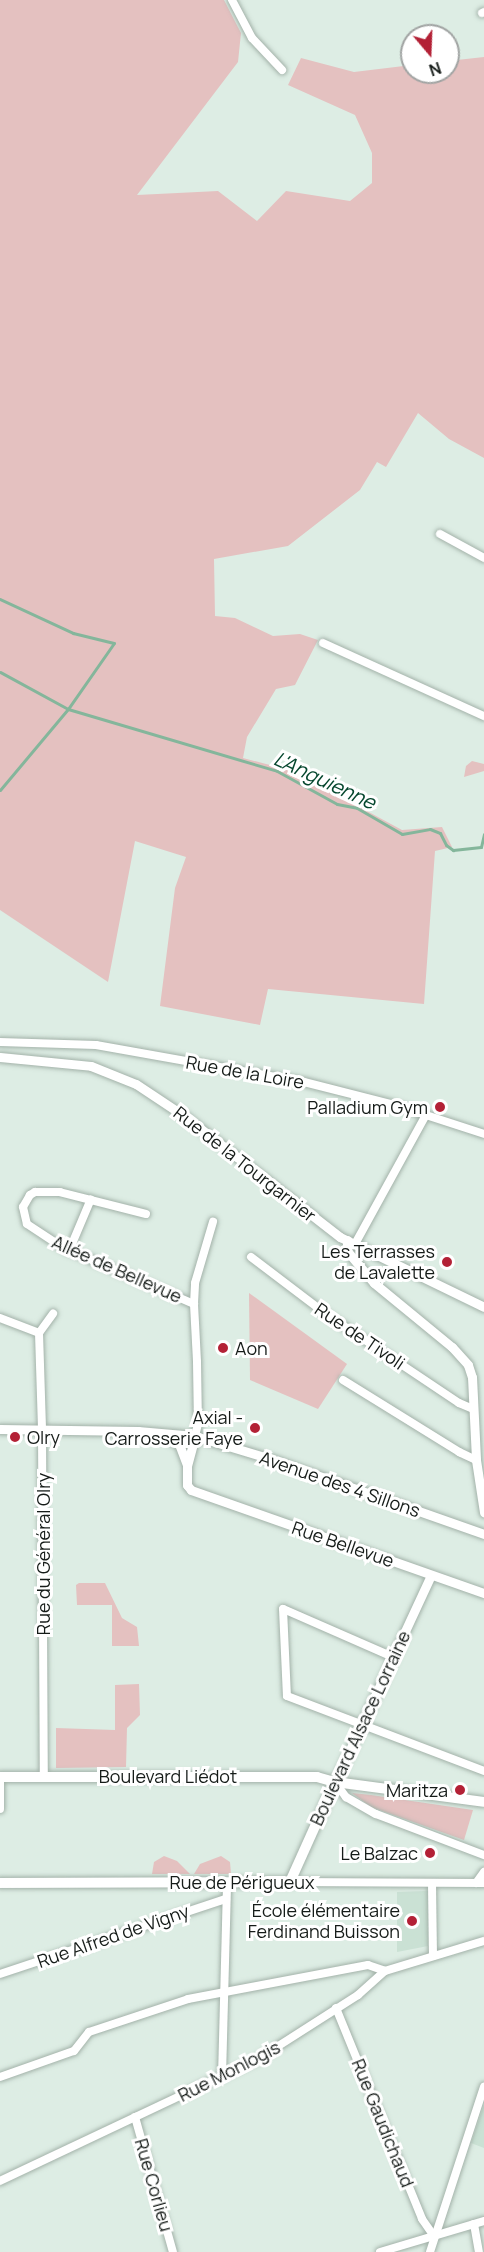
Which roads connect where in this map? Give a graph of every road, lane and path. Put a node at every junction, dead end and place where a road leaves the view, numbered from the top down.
1 (232, 0) edge
2 (282, 70) dead end
3 (440, 534) dead end
4 (484, 558) edge
5 (323, 643) dead end
6 (484, 716) edge
7 (0, 1042) edge
8 (0, 1057) edge
9 (426, 1115) junction
10 (484, 1134) edge
11 (91, 1199) junction
12 (146, 1214) dead end
13 (213, 1222) dead end
14 (351, 1242) junction
15 (69, 1251) junction
16 (251, 1257) dead end
17 (194, 1304) junction
18 (484, 1307) edge
19 (53, 1314) dead end
20 (0, 1318) edge
21 (39, 1333) junction
22 (344, 1380) dead end
23 (473, 1409) junction
24 (0, 1429) edge
25 (42, 1430) junction
26 (148, 1432) junction
27 (195, 1436) junction
28 (476, 1460) junction
29 (187, 1465) junction
30 (484, 1512) edge
31 (484, 1534) edge
32 (431, 1575) junction
33 (484, 1593) edge
34 (393, 1657) junction
35 (361, 1725) junction
36 (484, 1772) edge
37 (44, 1776) junction
38 (0, 1777) edge
39 (335, 1782) junction
40 (484, 1802) edge
41 (0, 1809) edge
42 (484, 1855) edge
43 (484, 1872) edge
44 (227, 1882) junction
45 (290, 1882) junction
46 (0, 1883) edge
47 (480, 1883) edge
48 (432, 1884) junction
49 (226, 1899) junction
50 (484, 1941) edge
51 (433, 1956) junction
52 (385, 1971) junction
53 (0, 1974) edge
54 (224, 1991) junction
55 (336, 2008) junction
56 (0, 2077) edge
57 (222, 2077) junction
58 (484, 2087) edge
59 (135, 2117) junction
60 (0, 2181) edge
61 (484, 2221) edge
62 (474, 2224) junction
63 (434, 2236) junction
64 (173, 2252) edge
65 (380, 2252) edge
66 (430, 2252) edge
67 (479, 2252) edge

1 - 2 street
3 - 4 street
5 - 6 street
7 - 9 street, Rue de la Loire
8 - 14 street, Rue de la Tourgarnier
9 - 10 street, Rue de la Loire
9 - 14 street
11 - 12 street, Allée de Bellevue
11 - 15 street
11 - 15 street, Allée de Bellevue
13 - 17 street
14 - 18 street
14 - 23 street, Rue de la Tourgarnier
15 - 17 street, Allée de Bellevue
16 - 23 street, Rue de Tivoli
17 - 27 street, Allée de Bellevue
19 - 21 street
20 - 21 street
21 - 25 street, Rue du Général Olry
22 - 28 street
23 - 28 street, Rue de la Tourgarnier
24 - 25 street
25 - 26 street
25 - 37 street, Rue du Général Olry
26 - 27 street, Avenue des 4 Sillons
26 - 29 street
27 - 29 street
27 - 31 street, Avenue des 4 Sillons
28 - 30 street, Rue de la Tourgarnier
29 - 32 street, Rue Bellevue
32 - 33 street, Rue Bellevue
32 - 34 street, Boulevard Alsace Lorraine
34 - 35 street, Boulevard Alsace Lorraine
34 - 35 street
35 - 36 street
35 - 39 street, Boulevard Alsace Lorraine
37 - 38 main road, Boulevard Liédot
37 - 39 main road, Boulevard Liédot
38 - 41 street
39 - 40 main road, Boulevard Liédot
39 - 42 street
39 - 45 main road, Boulevard Alsace Lorraine
43 - 47 street
44 - 45 main road, Rue de Périgueux
44 - 46 main road, Rue de Périgueux
44 - 49 street
45 - 48 street, Rue de Périgueux
47 - 48 street, Rue de Périgueux
48 - 51 street
49 - 53 street, Rue Alfred de Vigny
49 - 54 street
50 - 51 street, Rue Monlogis
51 - 52 street, Rue Monlogis
52 - 54 street
52 - 55 street, Rue Monlogis
54 - 56 street
54 - 57 street
55 - 57 street, Rue Monlogis
55 - 63 street, Rue Gaudichaud
57 - 59 street, Rue Monlogis
58 - 63 street
59 - 60 street, Rue Monlogis
59 - 64 street, Rue Corlieu
61 - 62 street
62 - 63 street
62 - 67 street
63 - 65 street
63 - 66 street

